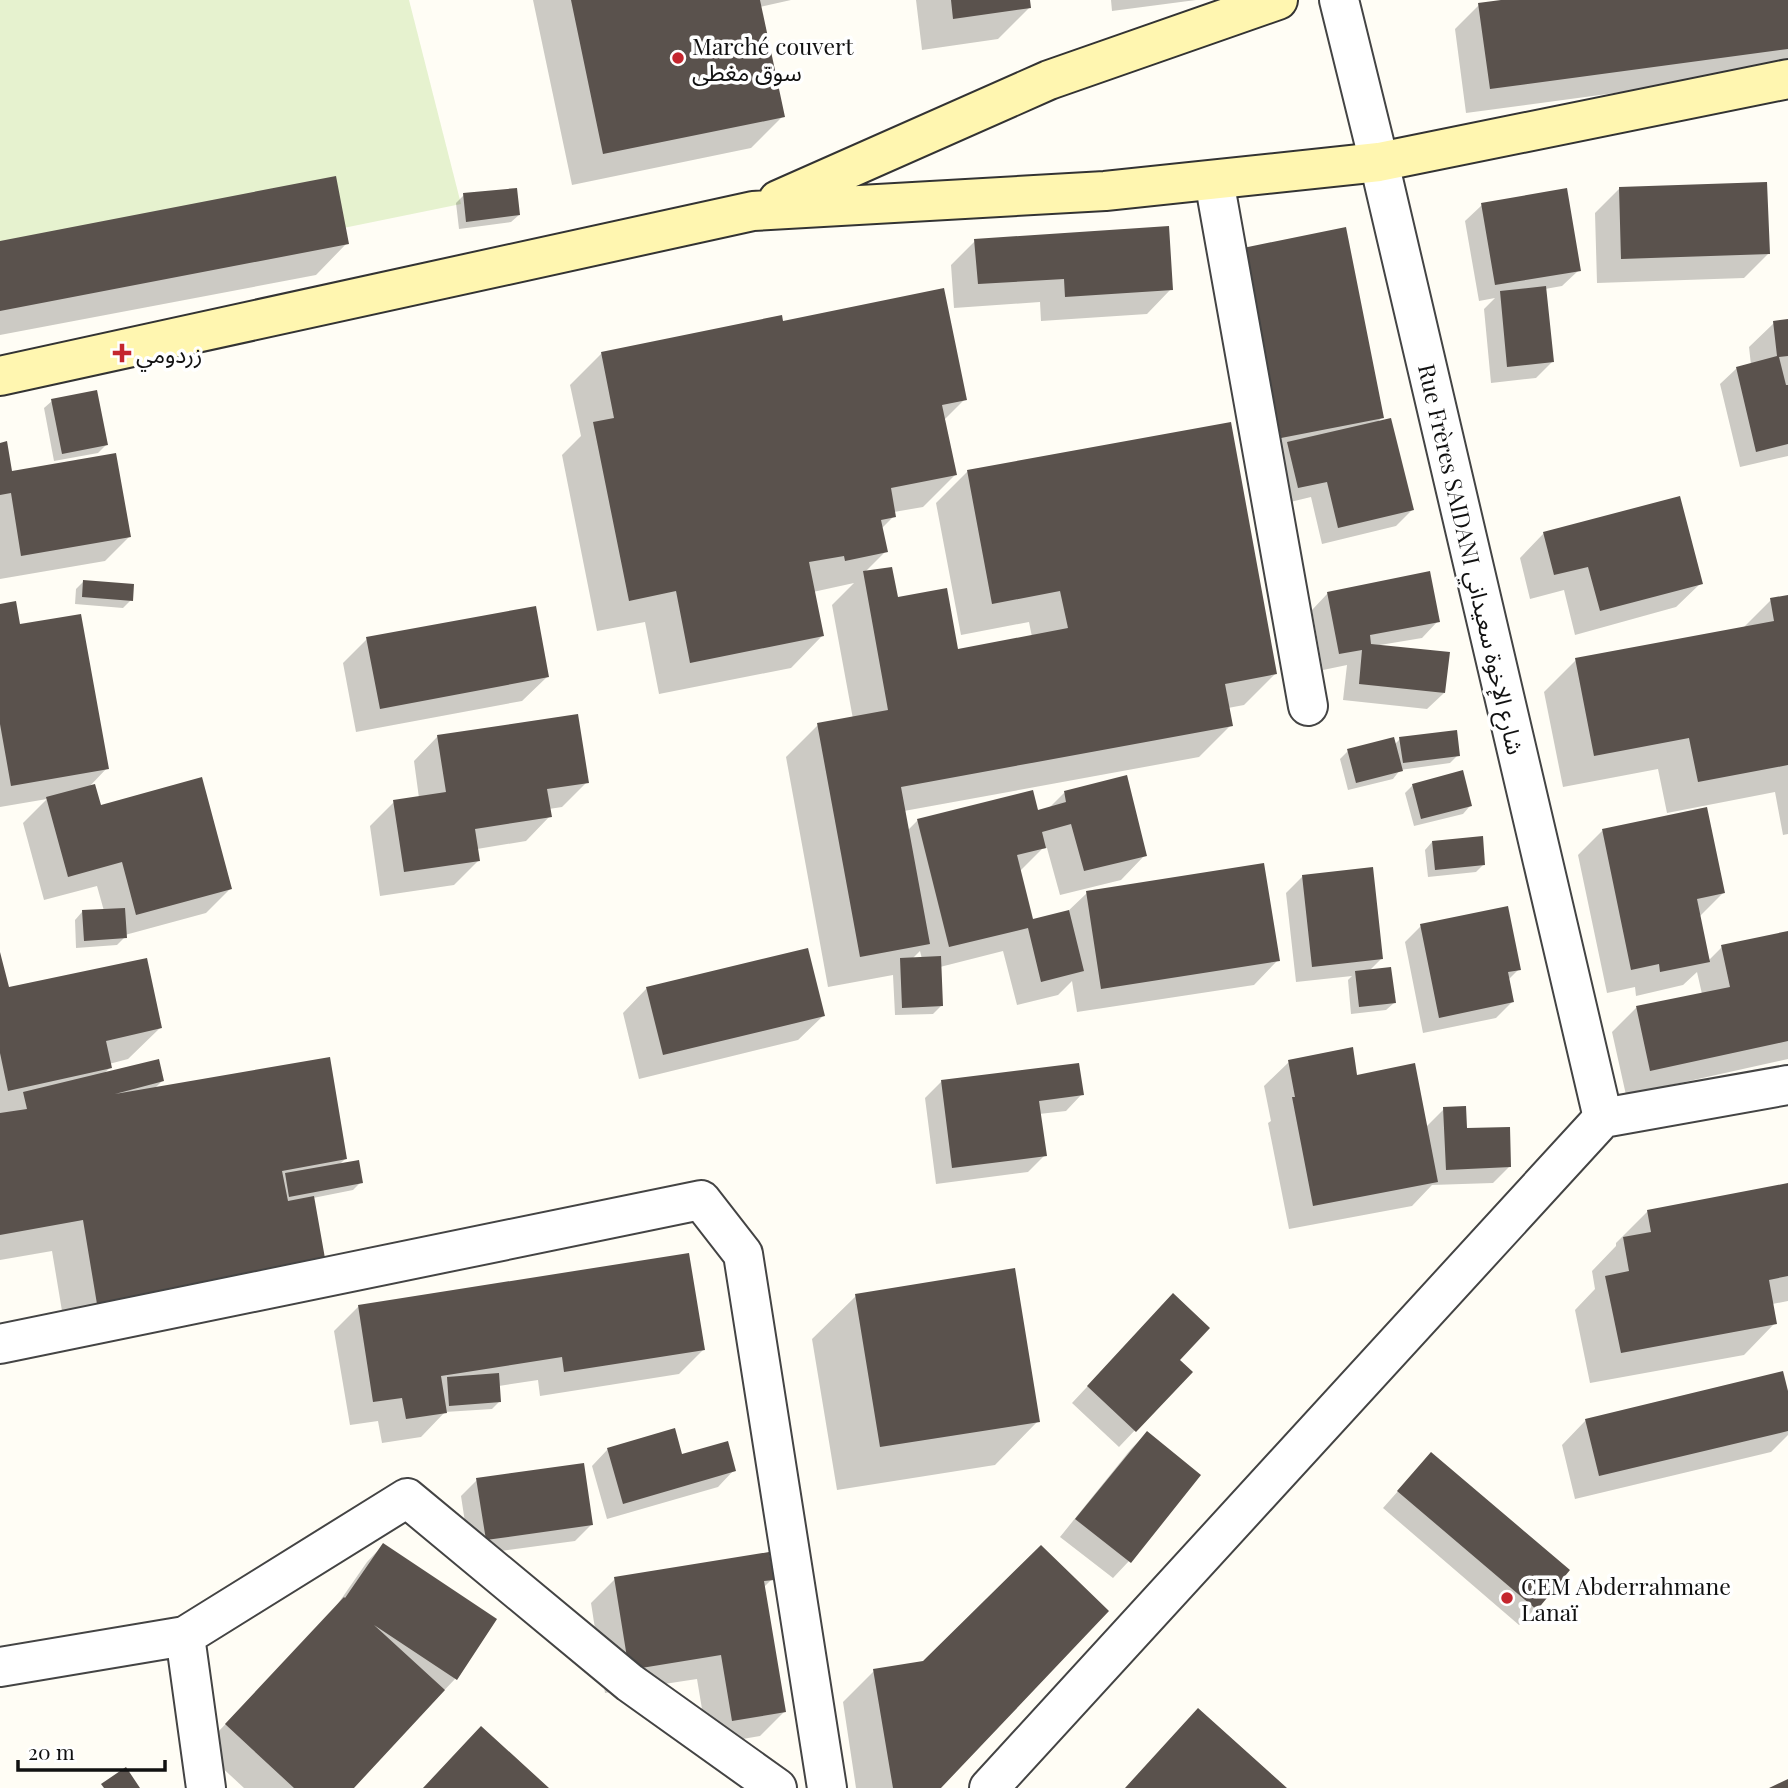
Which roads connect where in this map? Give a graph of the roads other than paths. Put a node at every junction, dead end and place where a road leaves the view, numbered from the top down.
1 (1278, 0) edge
2 (1339, 0) edge
3 (1788, 79) edge
4 (1379, 162) junction
5 (1214, 180) junction
6 (753, 211) junction
7 (0, 376) edge
8 (1308, 706) dead end
9 (1788, 1085) edge
10 (1603, 1118) junction
11 (0, 1344) edge
12 (185, 1636) junction
13 (0, 1667) edge
14 (206, 1788) edge
15 (777, 1788) edge
16 (827, 1788) edge
17 (989, 1788) edge

1 - 6 main road
2 - 4 street, Rue Frères SAIDANI شارع الإخوة سعيداني
3 - 4 main road
4 - 5 main road
4 - 10 street, Rue Frères SAIDANI شارع الإخوة سعيداني
5 - 6 main road
5 - 8 street
6 - 7 main road
9 - 10 street
10 - 17 street
11 - 16 street
12 - 13 street
12 - 14 street
12 - 15 street

